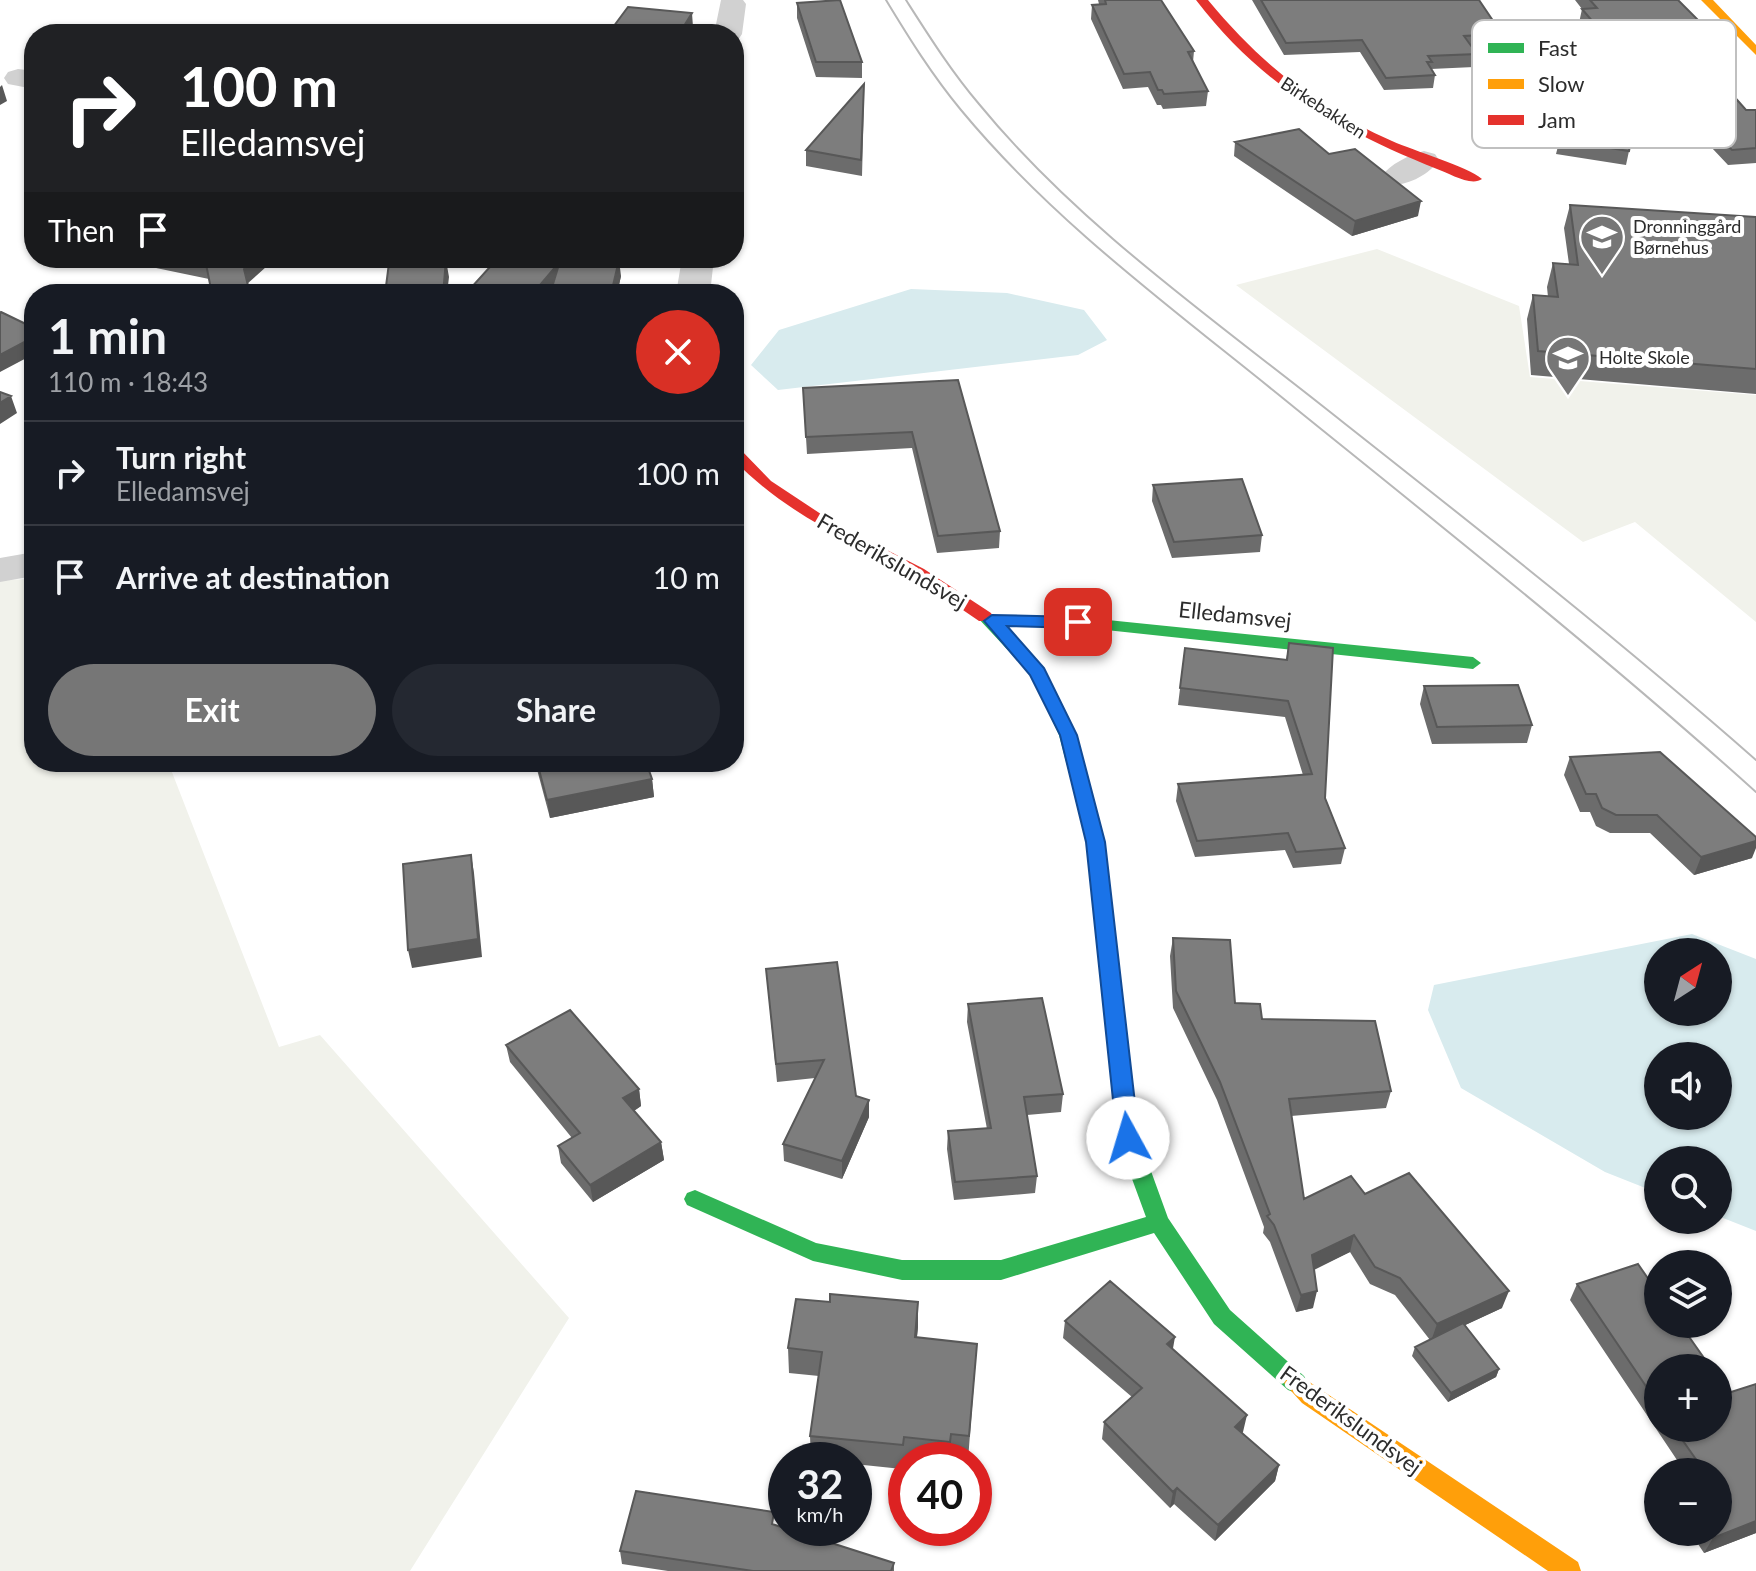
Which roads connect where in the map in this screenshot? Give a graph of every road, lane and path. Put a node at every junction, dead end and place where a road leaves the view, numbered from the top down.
1 (1202, 0) edge
2 (1707, 0) edge
3 (732, 4) dead end
4 (1726, 20) edge
5 (729, 24) edge
6 (1736, 31) edge
7 (1756, 52) edge
8 (1424, 160) junction
9 (1396, 177) edge
10 (1476, 179) dead end
11 (744, 461) edge
12 (24, 566) edge
13 (0, 570) edge
14 (992, 621) junction
15 (1473, 663) dead end
16 (695, 1199) dead end
17 (1159, 1222) junction
18 (1569, 1571) edge

1 - 8 street, Birkebakken
2 - 4 street
3 - 5 street
6 - 7 street
8 - 9 street
8 - 10 street, Birkebakken
11 - 14 street, Frederikslundsvej
12 - 13 street
14 - 15 street, Elledamsvej
14 - 17 street, Frederikslundsvej
16 - 17 street
17 - 18 street, Frederikslundsvej

